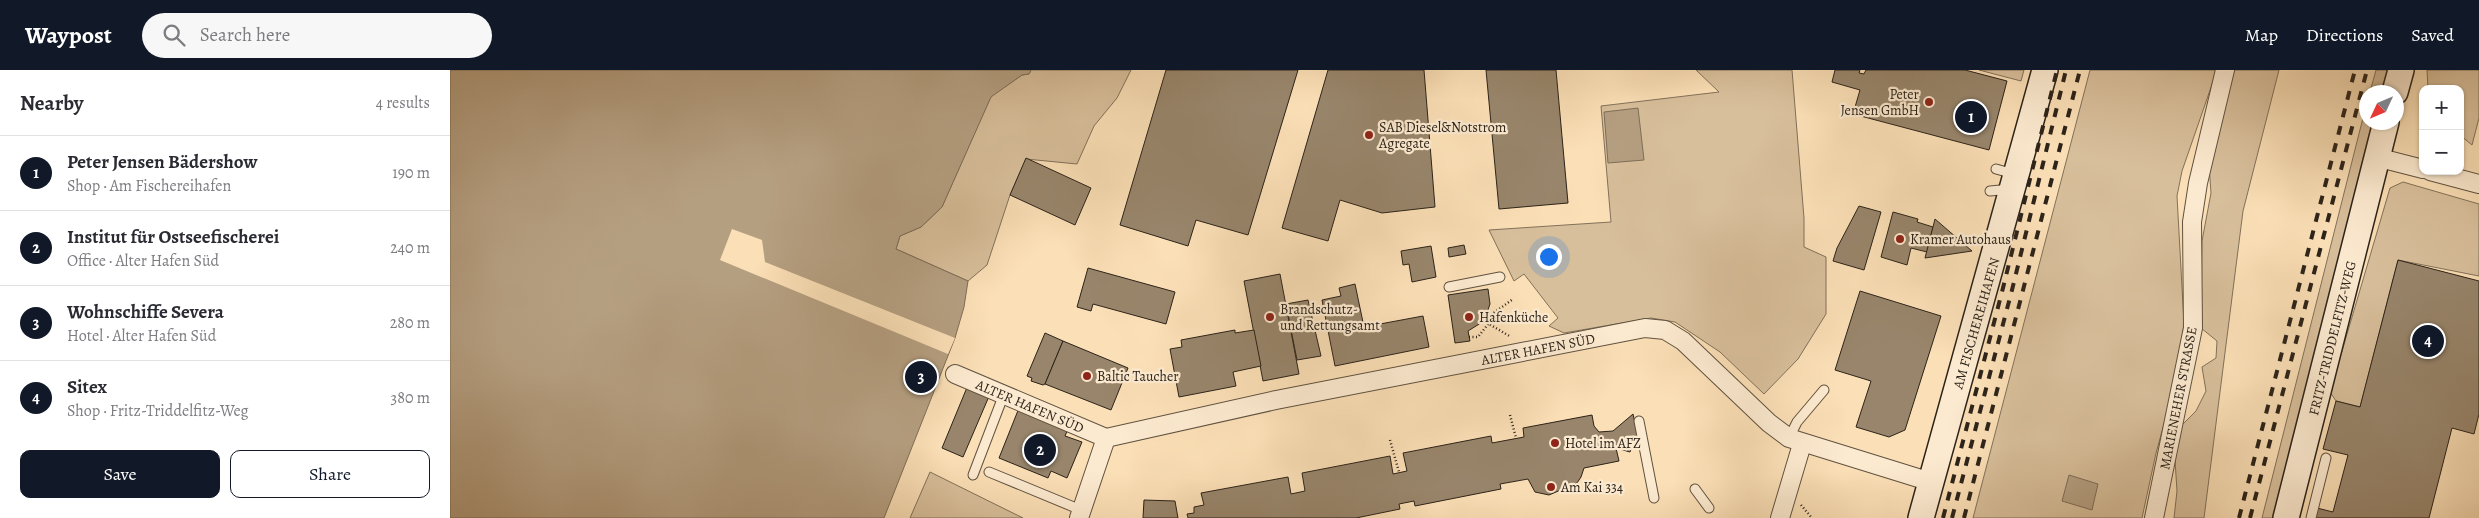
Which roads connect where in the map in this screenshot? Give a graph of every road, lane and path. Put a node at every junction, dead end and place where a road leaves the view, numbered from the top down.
1 (2045, 70) edge
2 (2225, 70) edge
3 (2401, 70) edge
4 (2397, 85) edge
5 (2384, 130) edge
6 (2376, 157) junction
7 (2419, 168) edge
8 (2445, 175) edge
9 (2479, 184) edge
10 (1500, 277) dead end
11 (1449, 287) dead end
12 (1512, 299) dead end
13 (1484, 321) dead end
14 (1489, 323) junction
15 (1469, 337) dead end
16 (1522, 352) junction
17 (955, 374) dead end
18 (1824, 390) dead end
19 (1004, 394) junction
20 (1510, 415) dead end
21 (1639, 420) dead end
22 (1106, 438) junction
23 (1516, 438) dead end
24 (1390, 440) dead end
25 (1795, 441) junction
26 (2326, 458) dead end
27 (990, 472) dead end
28 (1400, 472) dead end
29 (973, 475) dead end
30 (1930, 482) junction
31 (1695, 489) dead end
32 (1796, 497) dead end
33 (1654, 498) dead end
34 (1709, 508) dead end
35 (1080, 514) edge
36 (1780, 518) edge
37 (1812, 518) edge
38 (1921, 518) edge
39 (2154, 518) edge
40 (2286, 518) edge
41 (2311, 518) edge

1 - 30 street, AM FISCHEREIHAFEN
2 - 39 street, MARIENEHER STRASSE
3 - 4 street
5 - 6 street, FRITZ-TRIDDELFITZ-WEG
6 - 7 street
6 - 40 street, FRITZ-TRIDDELFITZ-WEG
8 - 9 street
10 - 11 lane
12 - 14 path
13 - 14 path
14 - 15 path
14 - 16 path
16 - 22 street, ALTER HAFEN SÜD
16 - 25 street, ALTER HAFEN SÜD
17 - 19 street, ALTER HAFEN SÜD
18 - 25 lane
19 - 22 street, ALTER HAFEN SÜD
19 - 29 lane
20 - 23 path
21 - 33 lane
22 - 35 street
24 - 28 path
25 - 30 street, ALTER HAFEN SÜD
25 - 36 street
26 - 41 lane
27 - 35 lane
30 - 38 street, AM FISCHEREIHAFEN
31 - 34 lane
32 - 37 path

